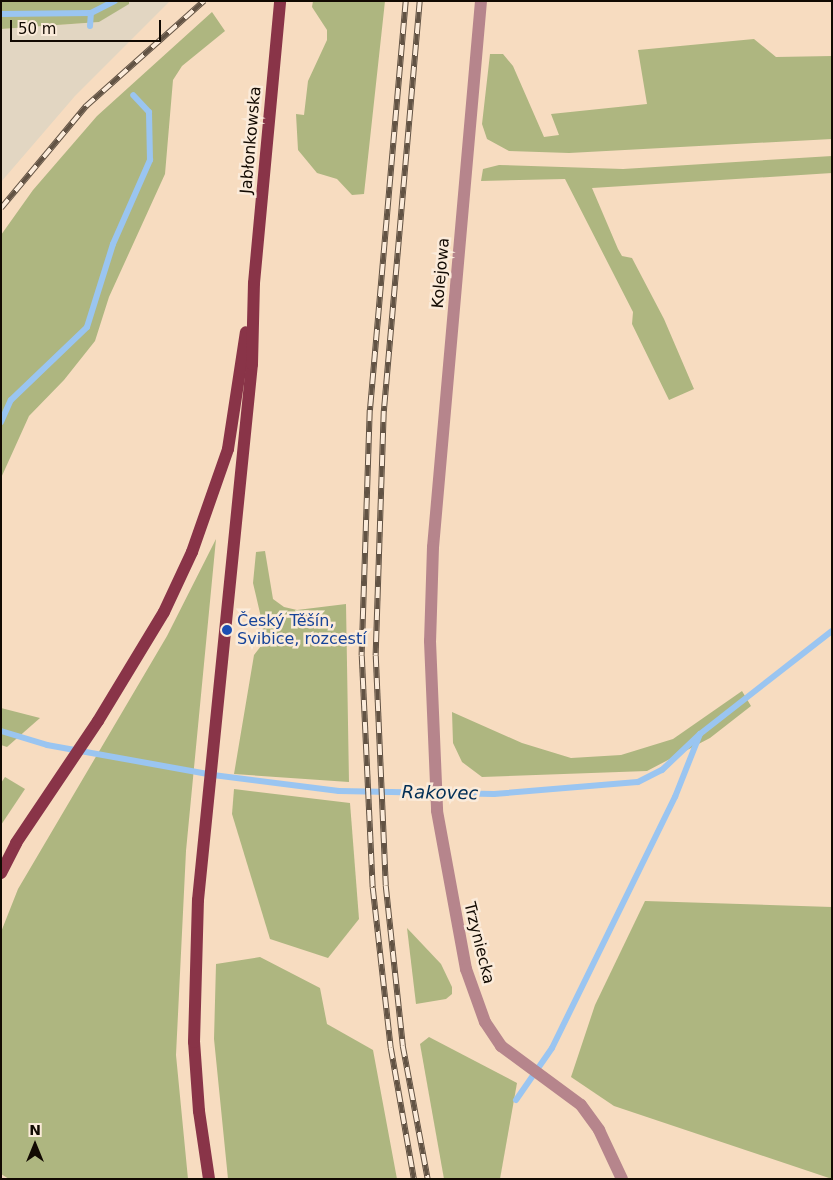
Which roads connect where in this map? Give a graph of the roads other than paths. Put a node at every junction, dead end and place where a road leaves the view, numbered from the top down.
1 (280, 1) edge
2 (481, 1) edge
3 (254, 283) junction
4 (435, 779) joint
5 (1, 873) edge
6 (209, 1179) edge
7 (622, 1179) edge

1 - 3 main road, Jabłonkowska
2 - 4 street, Kolejowa
3 - 5 main road
3 - 6 main road
4 - 7 street, Trzyniecka

